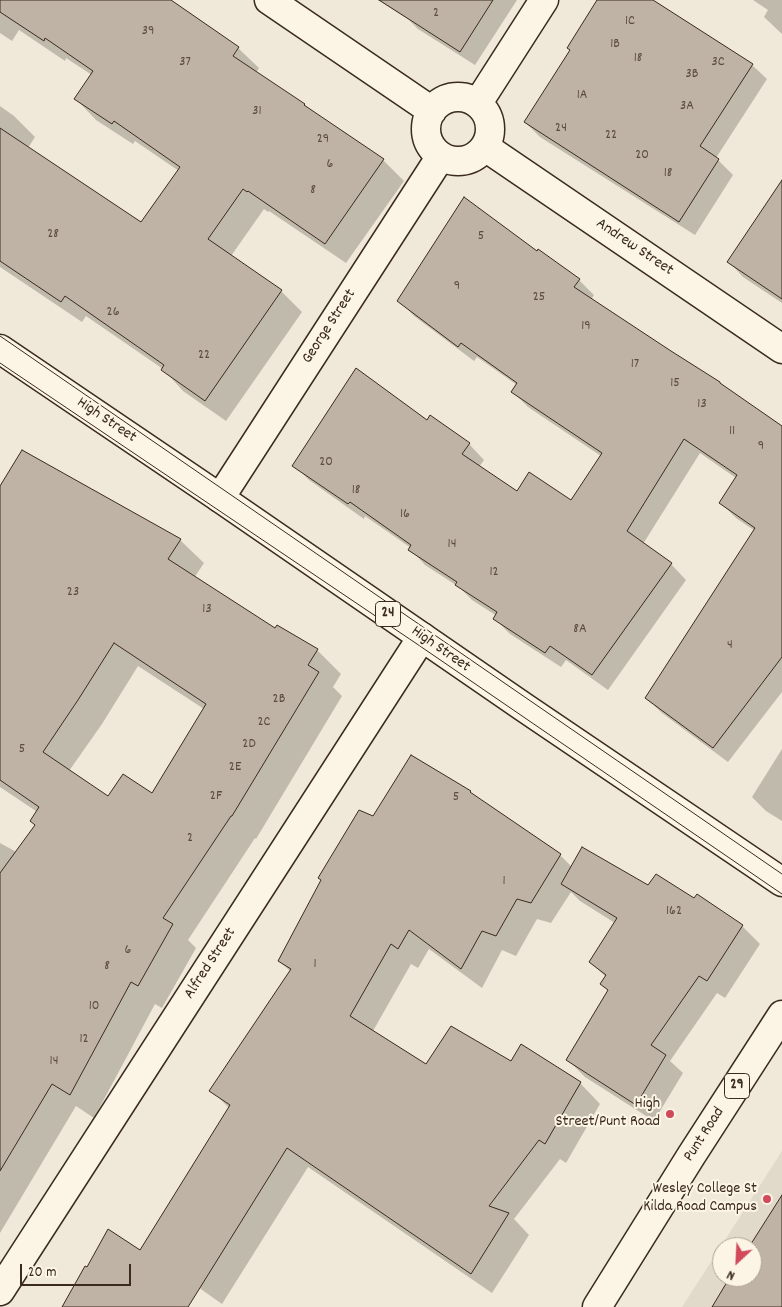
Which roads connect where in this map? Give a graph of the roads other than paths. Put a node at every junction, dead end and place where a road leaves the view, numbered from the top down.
1 (269, 0) edge
2 (544, 0) edge
3 (478, 103) junction
4 (432, 111) junction
5 (485, 147) junction
6 (441, 156) junction
7 (782, 349) edge
8 (3, 357) edge
9 (220, 498) junction
10 (422, 637) junction
11 (782, 882) edge
12 (782, 1015) edge
13 (0, 1291) edge
14 (597, 1307) edge

1 - 4 main road
2 - 3 main road
3 - 4 main road
3 - 5 main road
4 - 6 main road
5 - 6 main road
5 - 7 main road, Andrew Street
6 - 9 main road, George Street
8 - 9 main road, High Street / 24
9 - 10 main road, High Street / 24
10 - 11 main road, High Street / 24
10 - 13 main road, Alfred Street
12 - 14 main road, Punt Road / 29

